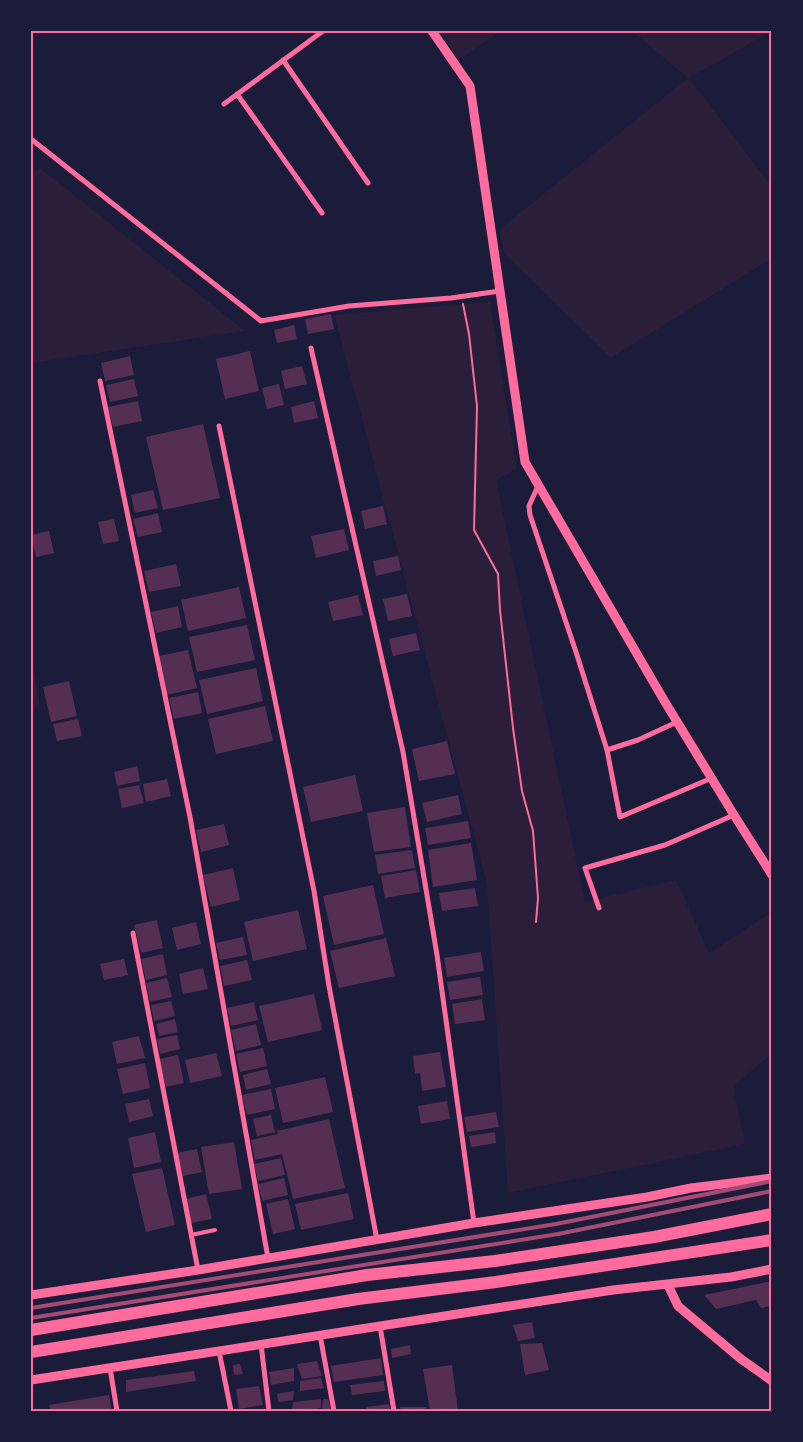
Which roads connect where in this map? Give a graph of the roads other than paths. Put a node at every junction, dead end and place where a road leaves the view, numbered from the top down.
1 (323, 31) edge
2 (432, 31) edge
3 (283, 60) junction
4 (238, 94) junction
5 (224, 104) dead end
6 (31, 140) edge
7 (368, 184) dead end
8 (322, 213) dead end
9 (500, 291) junction
10 (311, 348) dead end
11 (100, 380) dead end
12 (219, 426) dead end
13 (538, 485) junction
14 (677, 722) junction
15 (607, 750) junction
16 (712, 778) junction
17 (734, 816) junction
18 (772, 875) edge
19 (599, 908) dead end
20 (133, 933) dead end
21 (772, 1178) edge
22 (772, 1214) edge
23 (474, 1223) junction
24 (215, 1230) dead end
25 (191, 1235) junction
26 (377, 1240) junction
27 (772, 1240) edge
28 (268, 1258) junction
29 (772, 1269) edge
30 (198, 1270) junction
31 (668, 1285) junction
32 (31, 1295) edge
33 (380, 1326) junction
34 (31, 1330) edge
35 (320, 1335) junction
36 (261, 1344) junction
37 (219, 1351) junction
38 (31, 1352) edge
39 (110, 1368) junction
40 (31, 1380) edge
41 (772, 1381) edge
42 (116, 1411) edge
43 (231, 1411) edge
44 (269, 1411) edge
45 (334, 1411) edge
46 (394, 1411) edge

1 - 3 street
2 - 9 street
3 - 4 street
3 - 7 street
4 - 5 street
4 - 8 street
6 - 9 street
9 - 13 street
10 - 23 street
11 - 28 street
12 - 26 street
13 - 14 street
13 - 15 street
14 - 15 street
14 - 16 street
15 - 16 street
16 - 17 street
17 - 18 street
17 - 19 street
20 - 25 street
21 - 23 street
22 - 34 highway
23 - 26 street
24 - 25 lane
25 - 30 street
26 - 28 street
27 - 38 highway
28 - 30 street
29 - 31 street
30 - 32 street
31 - 33 street
31 - 41 street
33 - 35 street
33 - 46 street
35 - 36 street
35 - 45 street
36 - 37 street
36 - 44 street
37 - 39 street
37 - 43 street
39 - 40 street
39 - 42 street

